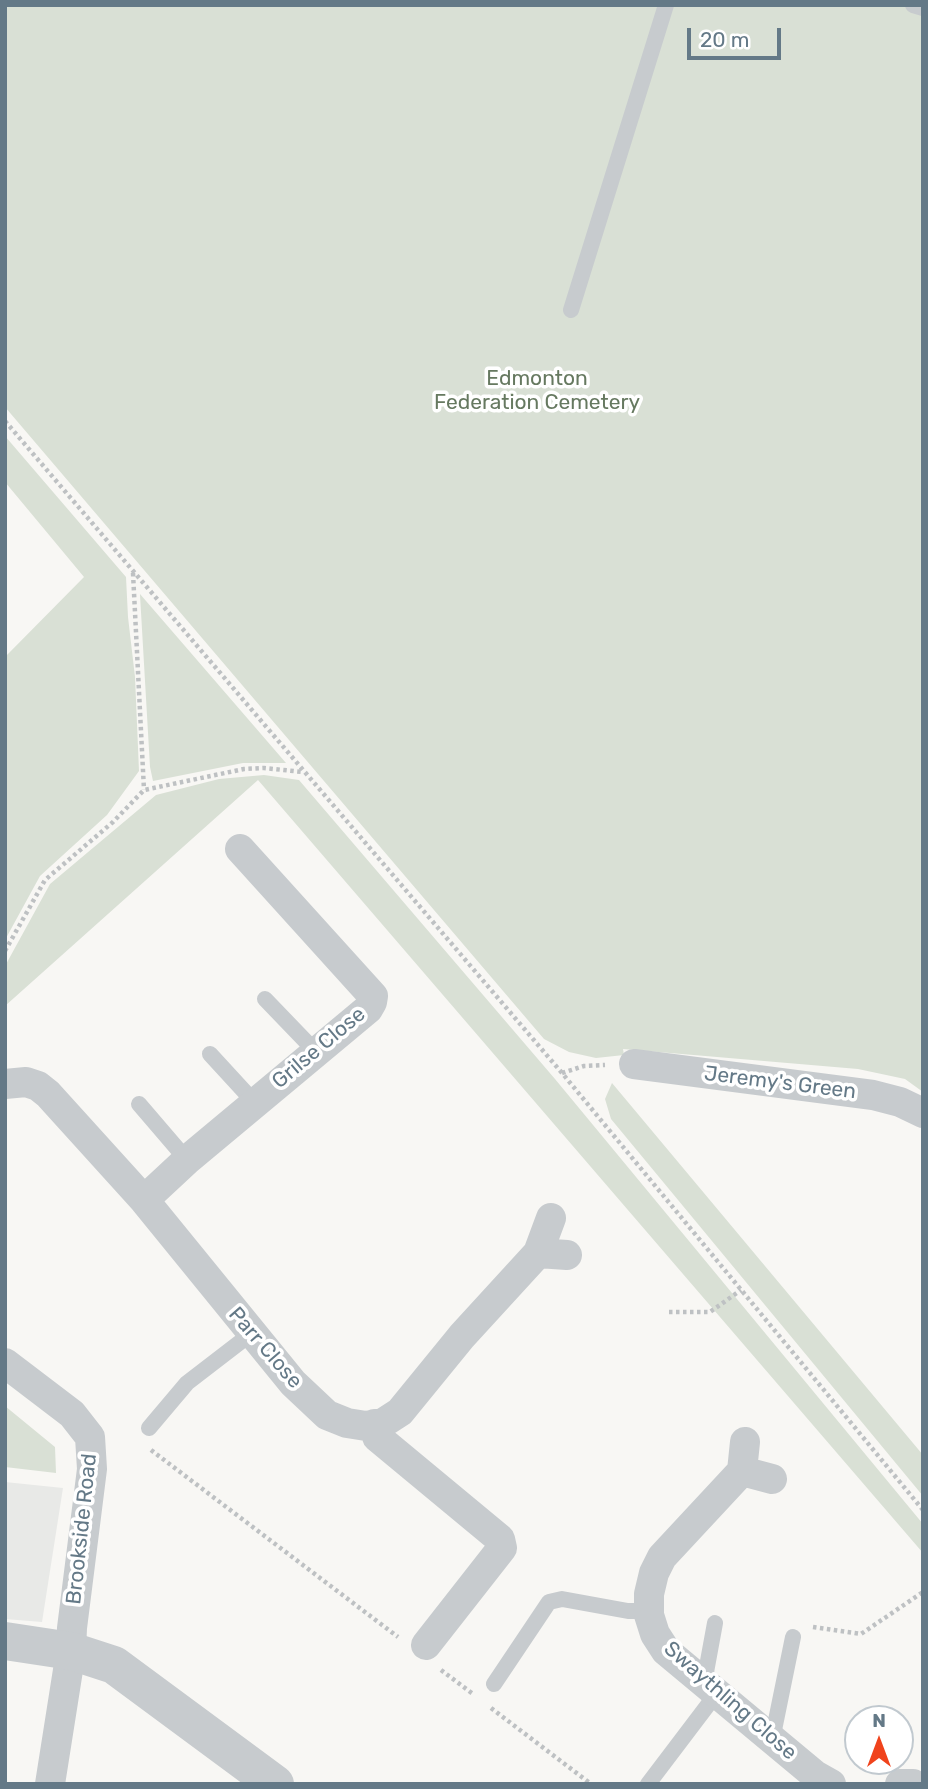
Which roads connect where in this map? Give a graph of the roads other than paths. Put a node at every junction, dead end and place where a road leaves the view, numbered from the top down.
1 (666, 5) edge
2 (912, 5) edge
3 (923, 8) edge
4 (571, 310) dead end
5 (240, 849) dead end
6 (265, 999) dead end
7 (316, 1052) junction
8 (210, 1054) dead end
9 (634, 1064) road end
10 (5, 1084) edge
11 (255, 1103) junction
12 (139, 1104) dead end
13 (923, 1113) edge
14 (187, 1160) junction
15 (144, 1200) junction
16 (551, 1218) dead end
17 (538, 1253) junction
18 (567, 1255) dead end
19 (252, 1333) junction
20 (5, 1363) edge
21 (373, 1424) junction
22 (149, 1428) dead end
23 (772, 1479) dead end
24 (649, 1611) junction
25 (715, 1623) dead end
26 (793, 1637) road end
27 (5, 1641) edge
28 (71, 1651) junction
29 (422, 1651) road end
30 (494, 1684) dead end
31 (710, 1688) junction
32 (772, 1740) junction
33 (50, 1784) edge
34 (275, 1784) edge
35 (649, 1784) edge
36 (831, 1784) edge
37 (900, 1784) edge
38 (913, 1784) edge

1 - 4 lane
2 - 3 lane
5 - 7 street, Grilse Close
6 - 7 lane
7 - 11 street, Grilse Close
8 - 11 lane
9 - 13 street, Jeremy's Green
10 - 15 street, Parr Close
11 - 14 street, Grilse Close
12 - 14 lane
14 - 15 street, Grilse Close
15 - 19 street, Parr Close
16 - 17 street
17 - 18 street
17 - 21 street
19 - 21 street, Parr Close
19 - 22 lane
20 - 28 street, Brookside Road
21 - 29 street
23 - 24 street, Swaythling Close
24 - 30 lane
24 - 31 street, Swaythling Close
25 - 31 lane
26 - 32 lane
27 - 28 street
28 - 33 street, Brookside Road
28 - 34 street
31 - 32 street, Swaythling Close
31 - 35 lane
32 - 36 street, Swaythling Close
37 - 38 street

